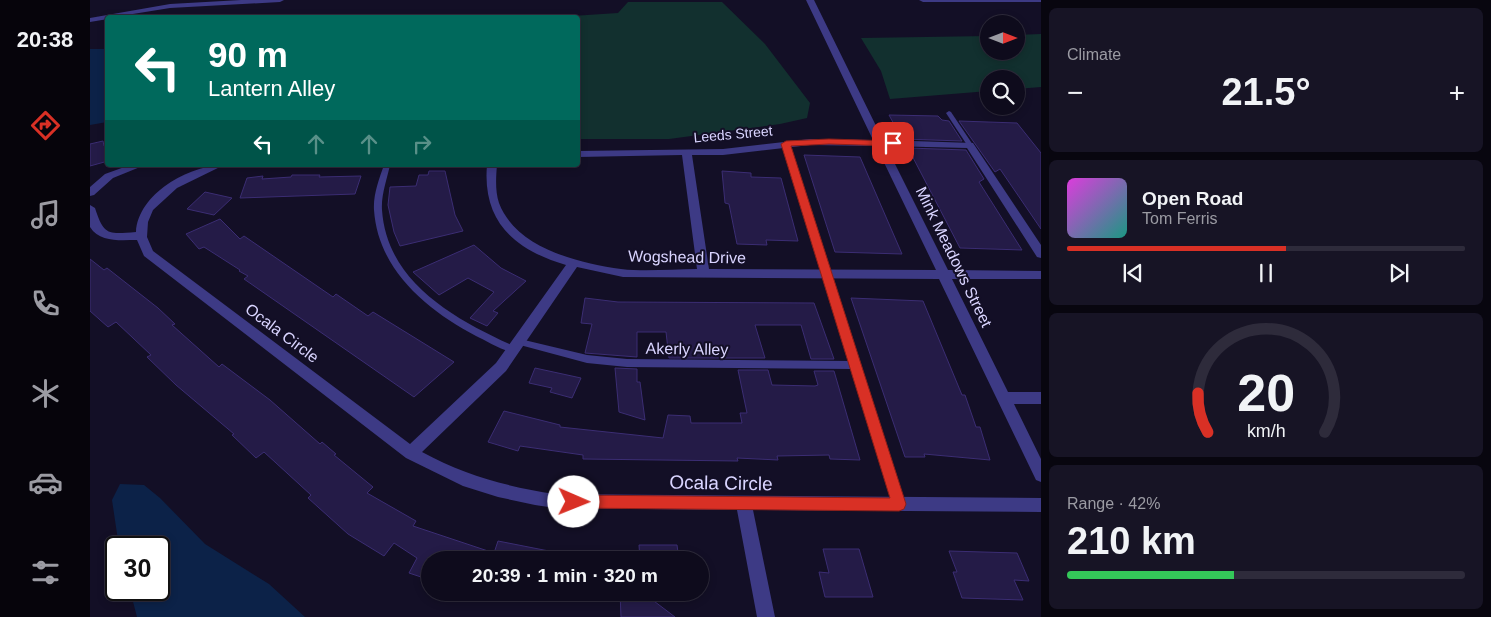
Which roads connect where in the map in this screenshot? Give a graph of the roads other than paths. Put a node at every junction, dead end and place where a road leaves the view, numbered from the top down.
1 (261, 0) edge
2 (280, 0) edge
3 (810, 0) edge
4 (924, 0) edge
5 (947, 0) edge
6 (1041, 0) edge
7 (196, 2) edge
8 (115, 15) edge
9 (105, 17) edge
10 (90, 20) edge
11 (949, 113) dead end
12 (879, 143) junction
13 (786, 144) junction
14 (970, 145) junction
15 (687, 153) junction
16 (580, 154) edge
17 (134, 167) edge
18 (212, 167) edge
19 (385, 167) edge
20 (492, 167) edge
21 (90, 193) edge
22 (90, 208) edge
23 (140, 236) junction
24 (1041, 254) edge
25 (573, 264) junction
26 (704, 274) junction
27 (827, 275) junction
28 (943, 275) junction
29 (1041, 276) edge
30 (517, 346) junction
31 (856, 365) junction
32 (1003, 398) junction
33 (1041, 398) edge
34 (411, 453) junction
35 (1041, 475) edge
36 (744, 504) junction
37 (899, 504) junction
38 (1041, 505) edge
39 (766, 617) edge

1 - 2 street
1 - 7 street
3 - 12 street, Mink Meadows Street
4 - 5 street
5 - 6 street
7 - 8 street
9 - 10 street
11 - 14 lane
12 - 13 street, Leeds Street
12 - 14 street, Leeds Street
12 - 28 street, Mink Meadows Street
13 - 15 street, Leeds Street
13 - 27 lane
14 - 24 street
15 - 16 street, Leeds Street
15 - 26 street
17 - 21 street
18 - 23 street
19 - 30 lane, Akerly Alley
20 - 25 street, Wogshead Drive
22 - 23 street
23 - 34 street, Ocala Circle
25 - 26 street, Wogshead Drive
25 - 30 street
26 - 27 street, Wogshead Drive
27 - 28 street, Wogshead Drive
27 - 31 lane
28 - 29 street, Wogshead Drive
28 - 32 street, Mink Meadows Street
30 - 31 lane, Akerly Alley
30 - 34 street
31 - 37 lane
32 - 33 street
32 - 35 street, Mink Meadows Street
34 - 36 street, Ocala Circle
36 - 37 street, Ocala Circle
36 - 39 street
37 - 38 street, Ocala Circle

